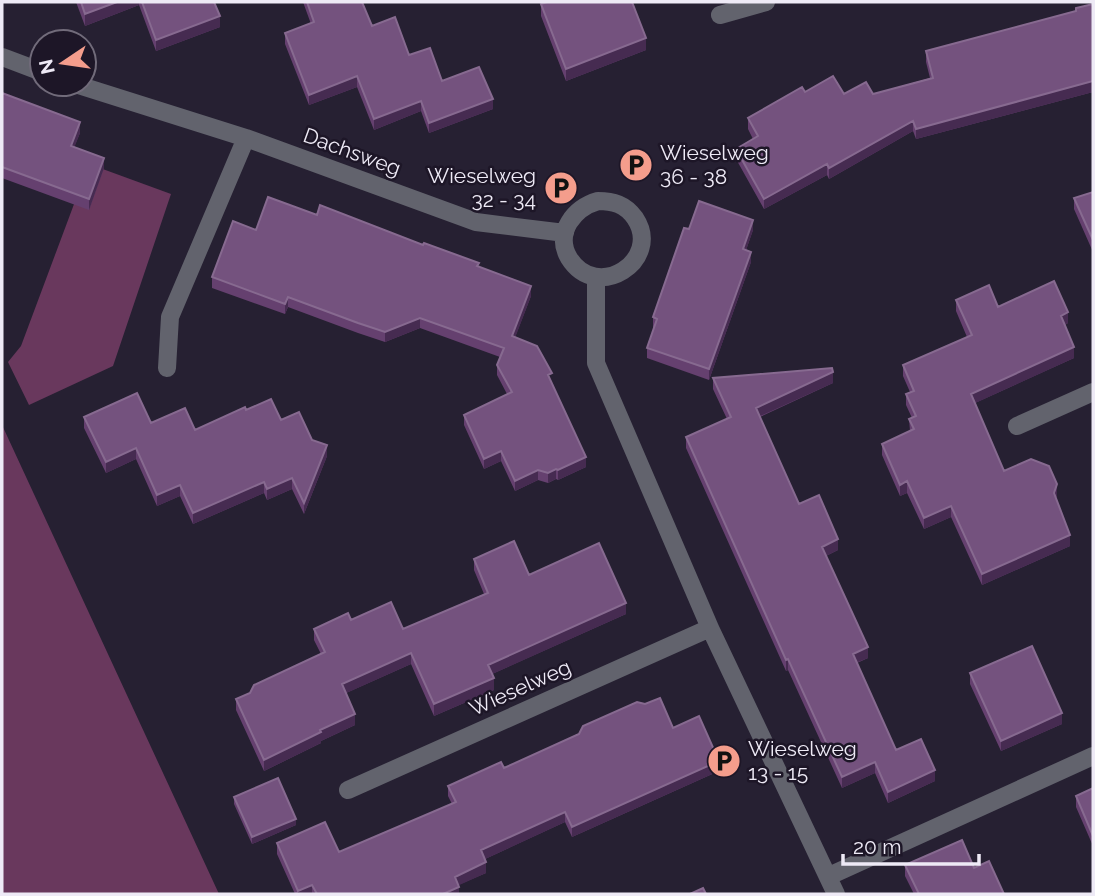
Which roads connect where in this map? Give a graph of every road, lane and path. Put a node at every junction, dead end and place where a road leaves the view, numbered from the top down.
1 (765, 2) edge
2 (720, 15) dead end
3 (2, 57) edge
4 (28, 67) edge
5 (98, 91) edge
6 (246, 138) junction
7 (565, 233) junction
8 (596, 278) junction
9 (167, 368) dead end
10 (1093, 392) edge
11 (1017, 426) dead end
12 (710, 628) junction
13 (1093, 756) edge
14 (348, 790) dead end
15 (829, 876) junction
16 (836, 894) edge

1 - 2 street
3 - 4 street
5 - 6 street, Dachsweg
6 - 7 street, Dachsweg
6 - 9 street
7 - 8 street
7 - 8 street
8 - 12 street
10 - 11 street
12 - 14 street, Wieselweg
12 - 15 street
13 - 15 street
15 - 16 street

